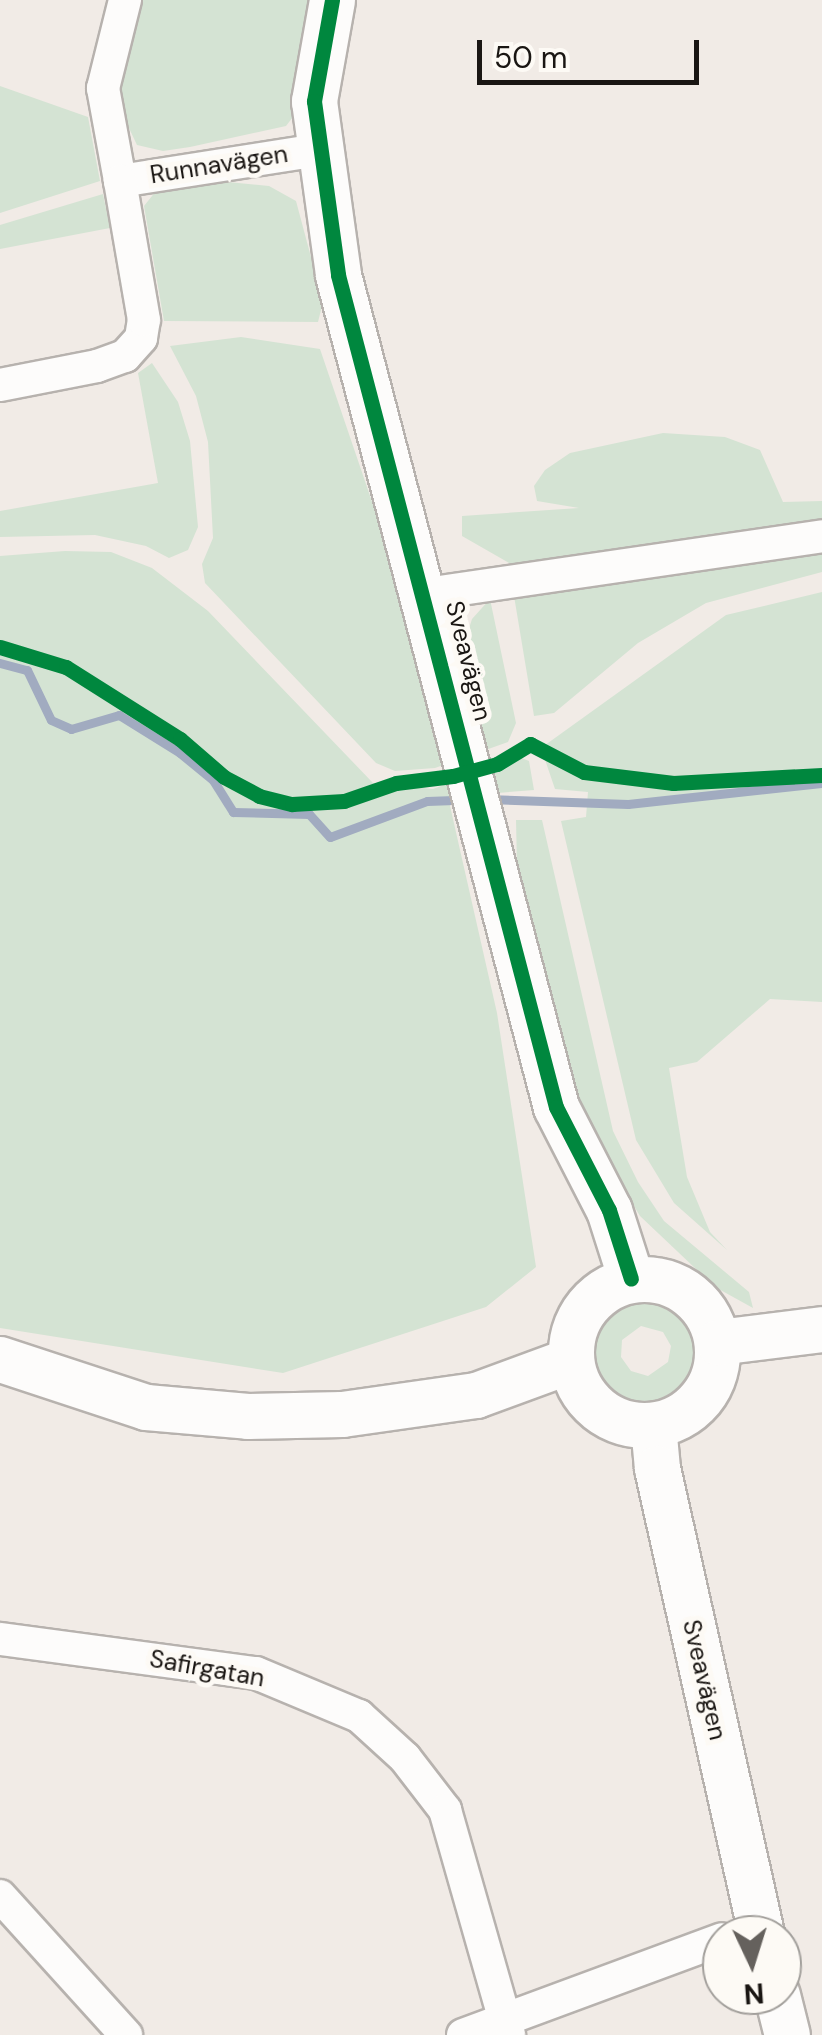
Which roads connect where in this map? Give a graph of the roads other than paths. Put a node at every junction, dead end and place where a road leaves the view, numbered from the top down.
1 (124, 0) edge
2 (332, 0) edge
3 (351, 0) edge
4 (314, 101) junction
5 (318, 150) junction
6 (120, 180) junction
7 (0, 385) edge
8 (822, 536) edge
9 (426, 594) junction
10 (630, 1279) junction
11 (822, 1328) edge
12 (718, 1342) junction
13 (0, 1359) edge
14 (571, 1360) junction
15 (653, 1425) junction
16 (0, 1639) edge
17 (0, 1896) edge
18 (740, 1915) edge
19 (702, 1951) edge
20 (507, 2029) edge
21 (126, 2035) edge
22 (463, 2035) edge

1 - 6 street, Runnavägen
2 - 4 street
3 - 4 street
4 - 5 street, Sveavägen
5 - 6 street, Runnavägen
5 - 9 street, Sveavägen
6 - 7 street, Runnavägen
8 - 9 street
9 - 10 street, Sveavägen
10 - 12 street
10 - 14 street
11 - 12 street
12 - 15 street
13 - 14 street
14 - 15 street
15 - 18 street, Sveavägen
16 - 20 street, Safirgatan
17 - 21 street
19 - 20 street
20 - 22 street

